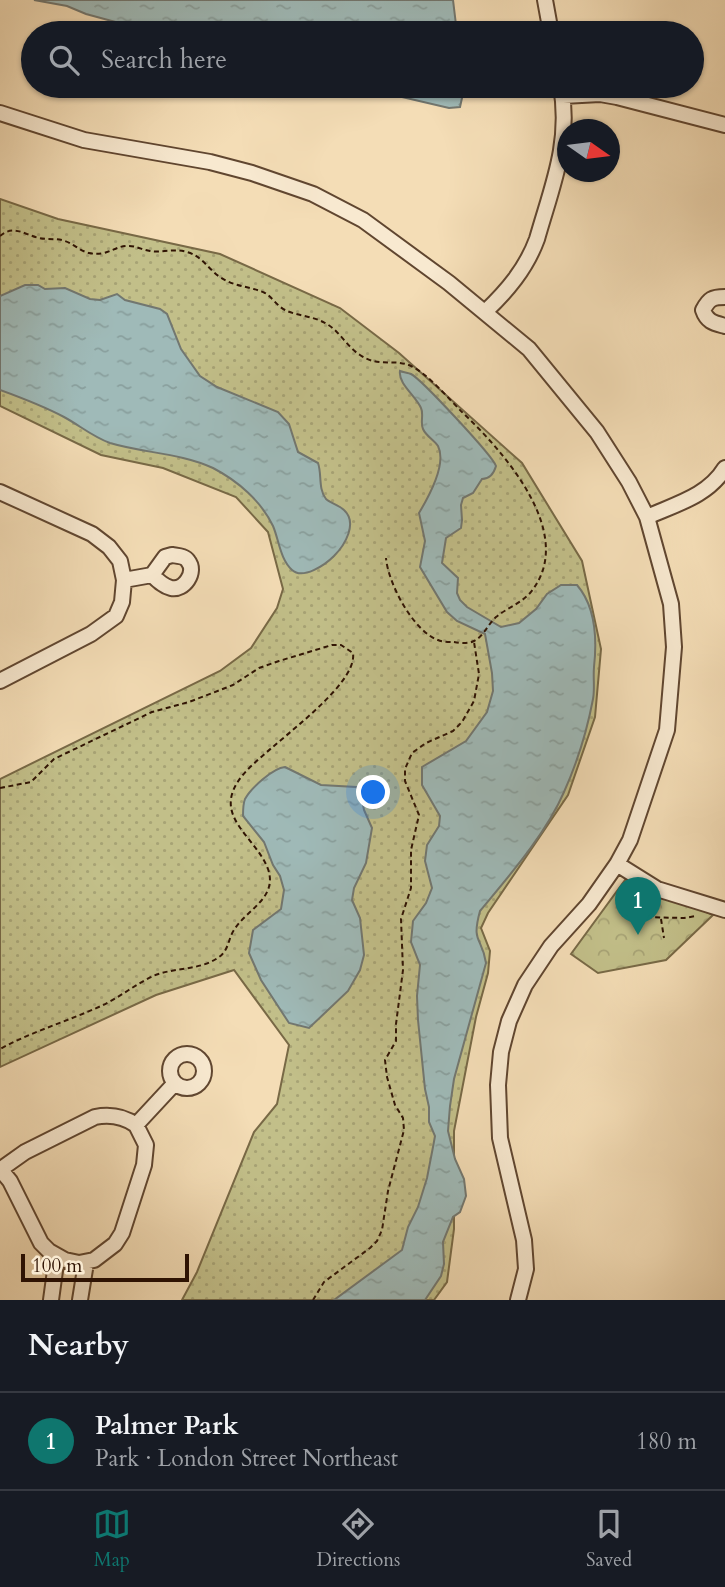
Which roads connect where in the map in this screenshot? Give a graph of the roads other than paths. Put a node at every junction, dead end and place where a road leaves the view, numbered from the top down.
1 (545, 0) edge
2 (549, 21) edge
3 (562, 98) edge
4 (621, 98) edge
5 (0, 113) edge
6 (725, 125) edge
7 (725, 297) edge
8 (485, 313) junction
9 (725, 327) edge
10 (725, 468) edge
11 (0, 492) edge
12 (647, 517) junction
13 (152, 575) dead end
14 (124, 580) junction
15 (0, 681) edge
16 (623, 868) junction
17 (725, 910) edge
18 (175, 1083) dead end
19 (136, 1125) junction
20 (0, 1169) edge
21 (57, 1256) junction
22 (86, 1263) junction
23 (51, 1300) edge
24 (80, 1300) edge
25 (518, 1300) edge

1 - 2 street
3 - 8 street
4 - 6 street
5 - 8 street
7 - 9 street
8 - 12 street
10 - 12 street
11 - 14 street
12 - 16 street
13 - 14 street
14 - 15 street
16 - 17 street
16 - 25 street
18 - 19 street
19 - 20 street
19 - 22 street
20 - 21 street
21 - 22 street
21 - 23 street
22 - 24 street

